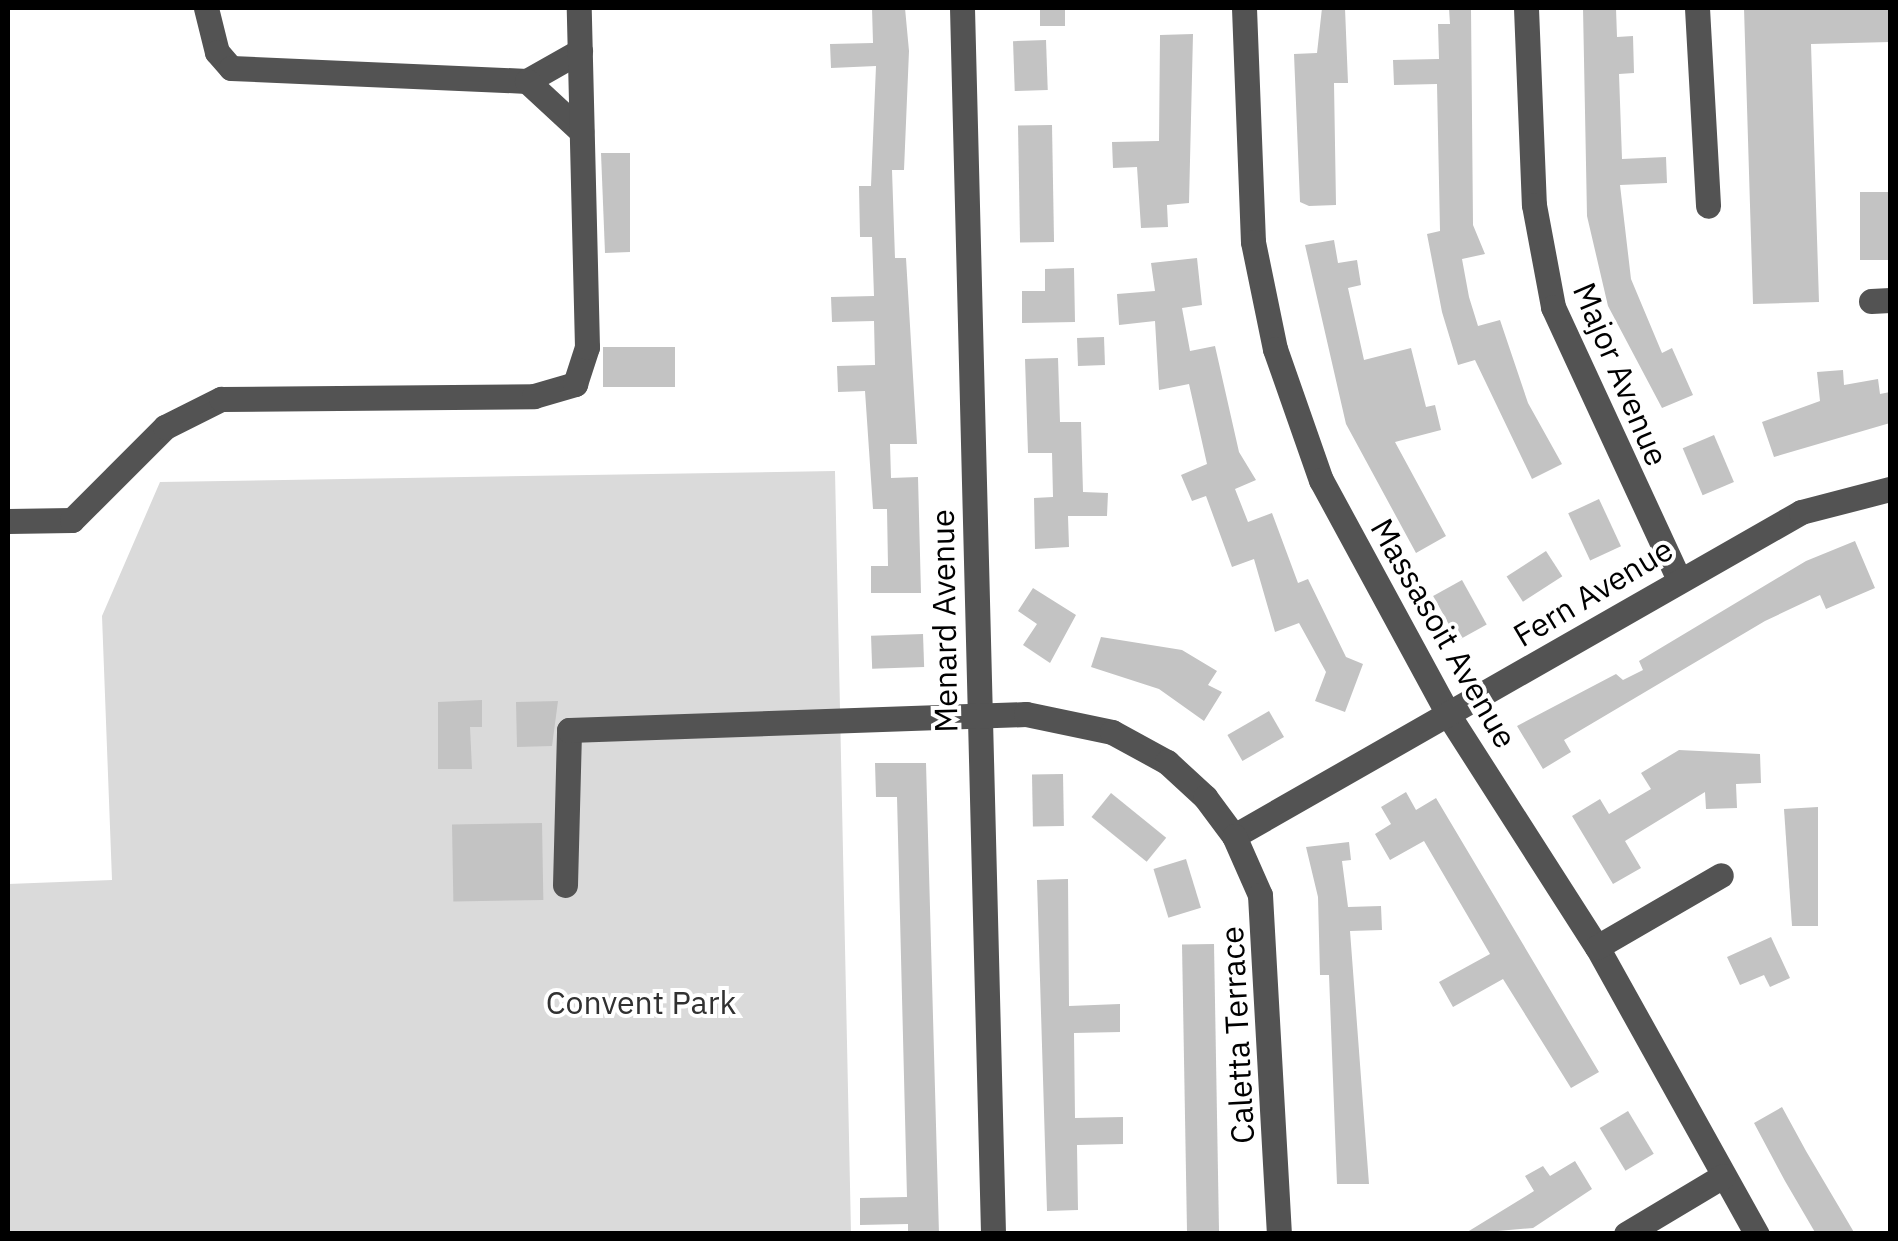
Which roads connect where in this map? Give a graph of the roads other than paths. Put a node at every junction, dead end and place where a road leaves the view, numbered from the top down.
1 (206, 8) edge
2 (579, 8) edge
3 (962, 8) edge
4 (1244, 8) edge
5 (1526, 8) edge
6 (1697, 8) edge
7 (580, 52) junction
8 (527, 80) junction
9 (581, 131) junction
10 (1708, 206) dead end
11 (1890, 488) edge
12 (8, 522) edge
13 (1678, 578) junction
14 (979, 714) junction
15 (1449, 716) junction
16 (1234, 836) junction
17 (1720, 875) dead end
18 (565, 885) dead end
19 (1597, 946) junction
20 (1723, 1176) junction
21 (993, 1234) edge
22 (1279, 1234) edge
23 (1626, 1234) edge
24 (1756, 1234) edge

1 - 8 street
2 - 7 street
3 - 14 street, Menard Avenue
4 - 15 street, Massasoit Avenue
5 - 13 street, Major Avenue
6 - 10 street
7 - 8 street
7 - 9 street
8 - 9 street
9 - 12 street
11 - 13 street, Fern Avenue
13 - 15 street, Fern Avenue
14 - 16 street, Caletta Terrace
14 - 18 street, Caletta Terrace
14 - 21 street, Menard Avenue
15 - 16 street, Fern Avenue
15 - 19 street, Massasoit Avenue
16 - 22 street, Caletta Terrace
17 - 19 street
19 - 20 street, Massasoit Avenue
20 - 23 street
20 - 24 street, Massasoit Avenue

